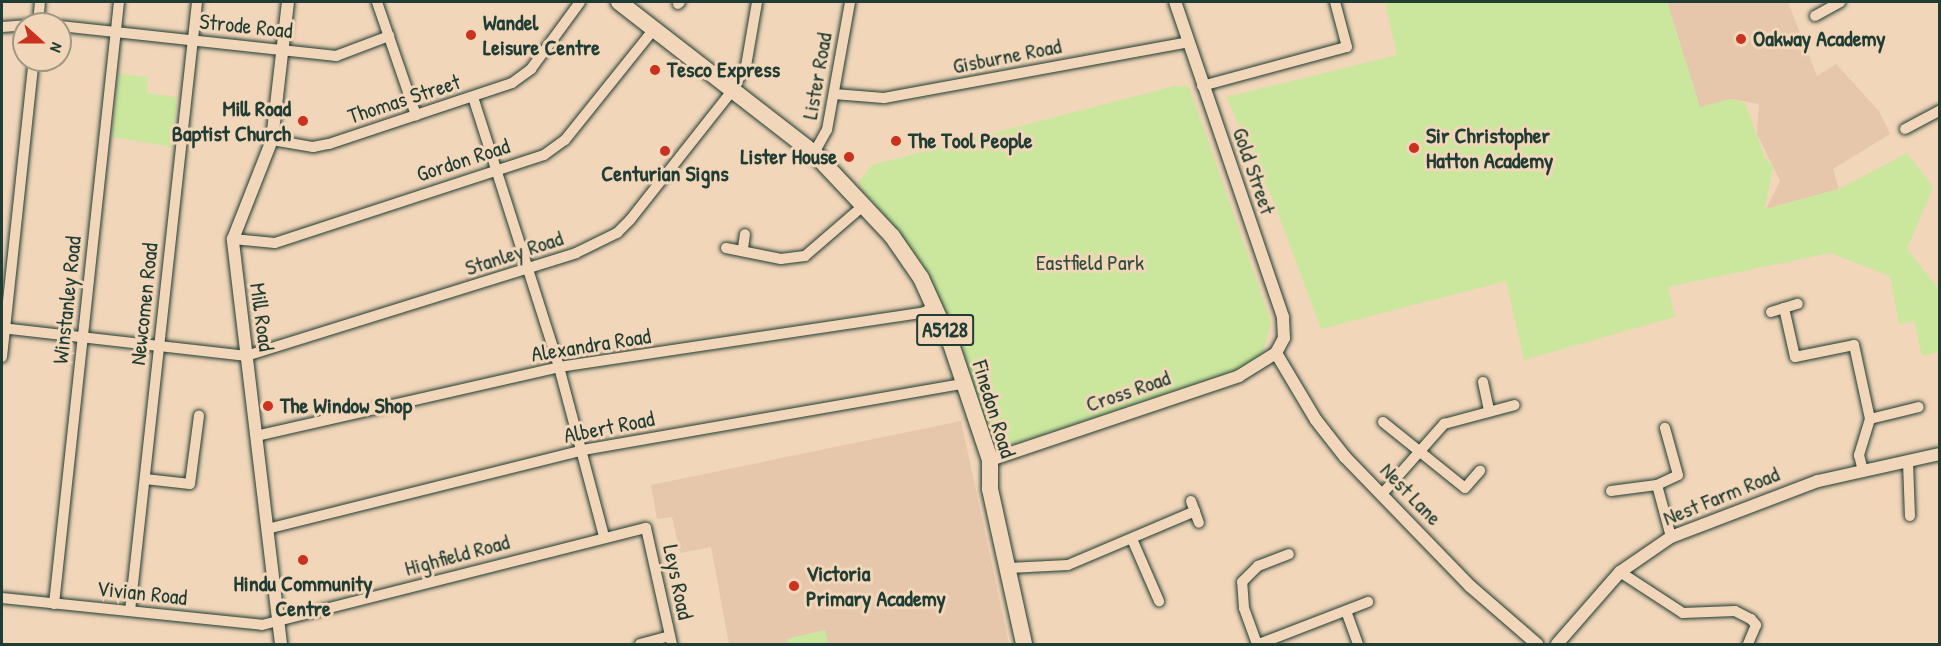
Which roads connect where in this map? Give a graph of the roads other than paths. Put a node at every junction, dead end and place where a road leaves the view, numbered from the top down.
1 (119, 2) edge
2 (197, 2) edge
3 (288, 2) edge
4 (377, 2) edge
5 (580, 2) edge
6 (619, 2) edge
7 (757, 2) edge
8 (850, 2) edge
9 (1175, 2) edge
10 (1335, 2) edge
11 (1840, 2) edge
12 (1815, 16) dead end
13 (72, 27) edge
14 (654, 29) junction
15 (116, 32) junction
16 (389, 36) junction
17 (192, 40) junction
18 (1188, 42) junction
19 (284, 50) junction
20 (33, 72) edge
21 (1202, 86) junction
22 (731, 92) junction
23 (834, 94) junction
24 (473, 97) junction
25 (1940, 110) edge
26 (416, 115) junction
27 (1905, 129) dead end
28 (272, 140) junction
29 (814, 153) junction
30 (496, 170) junction
31 (864, 205) junction
32 (745, 234) dead end
33 (233, 239) junction
34 (726, 248) dead end
35 (743, 248) junction
36 (525, 270) junction
37 (1798, 303) dead end
38 (935, 307) junction
39 (1784, 308) junction
40 (1771, 312) dead end
41 (3, 328) edge
42 (83, 338) junction
43 (159, 346) junction
44 (1276, 353) junction
45 (246, 356) junction
46 (2, 357) edge
47 (559, 367) junction
48 (1483, 382) dead end
49 (962, 384) junction
50 (1515, 405) dead end
51 (1919, 407) dead end
52 (1489, 411) junction
53 (199, 416) dead end
54 (1870, 419) junction
55 (1383, 422) dead end
56 (1665, 428) dead end
57 (256, 436) junction
58 (583, 450) junction
59 (1417, 452) junction
60 (1940, 454) edge
61 (990, 460) junction
62 (1908, 462) junction
63 (1480, 471) dead end
64 (1863, 471) junction
65 (145, 479) junction
66 (1657, 485) junction
67 (1611, 491) dead end
68 (1382, 494) junction
69 (1910, 516) dead end
70 (1199, 523) dead end
71 (646, 528) joint
72 (267, 529) junction
73 (604, 536) junction
74 (1671, 537) junction
75 (1132, 539) junction
76 (1289, 554) dead end
77 (1010, 568) junction
78 (1620, 572) junction
79 (2, 598) edge
80 (1159, 601) dead end
81 (1368, 602) dead end
82 (54, 603) junction
83 (130, 611) junction
84 (1346, 611) junction
85 (278, 622) junction
86 (671, 640) edge
87 (281, 645) edge
88 (640, 645) edge
89 (1024, 645) edge
90 (1258, 645) edge
91 (1358, 645) edge
92 (1538, 645) edge
93 (1557, 645) edge
94 (1748, 645) edge

1 - 15 street, Winstanley Road
2 - 17 street, Newcomen Road
3 - 19 street, Mill Road
4 - 16 street
5 - 24 street, Thomas Street
6 - 14 main road, A5128
7 - 22 street, Stanley Road
8 - 23 street, Lister Road
9 - 18 street, Gold Street
10 - 21 street
11 - 12 street
13 - 15 street, Strode Road
14 - 22 main road, A5128
14 - 30 street, Gordon Road
15 - 17 street, Strode Road
15 - 42 street, Winstanley Road
16 - 19 street, Strode Road
16 - 26 street
17 - 19 street, Strode Road
17 - 43 street, Newcomen Road
18 - 21 street, Gold Street
18 - 23 street, Gisburne Road
19 - 28 street, Mill Road
20 - 41 street
21 - 44 street, Gold Street
22 - 29 main road, Finedon Road / A5128
22 - 36 street, Stanley Road
23 - 29 street, Lister Road
24 - 26 street, Thomas Street
24 - 30 street
25 - 27 street
26 - 28 street, Thomas Street
28 - 33 street, Mill Road
29 - 31 main road, Finedon Road / A5128
30 - 33 street, Gordon Road
30 - 36 street
31 - 35 street
31 - 38 main road, Finedon Road / A5128
32 - 35 street
33 - 45 street, Mill Road
34 - 35 street
36 - 45 street, Stanley Road
36 - 47 street
37 - 39 street
38 - 47 street, Alexandra Road
38 - 49 main road, Finedon Road / A5128
39 - 40 street
39 - 54 street
41 - 42 street
41 - 46 street
42 - 43 street
42 - 82 street, Winstanley Road
43 - 45 street
43 - 65 street, Newcomen Road
44 - 61 street, Cross Road
44 - 68 street, Nest Lane
45 - 57 street, Mill Road
47 - 57 street, Alexandra Road
47 - 58 street
48 - 52 street
49 - 58 street, Albert Road
49 - 61 main road, Finedon Road / A5128
50 - 52 street
51 - 54 street
52 - 59 street
53 - 65 street
54 - 64 street
55 - 59 street
56 - 66 street
57 - 72 street, Mill Road
58 - 72 street, Albert Road
58 - 73 street
59 - 63 street
59 - 68 street
60 - 62 street, Nest Farm Road
61 - 77 main road, Finedon Road / A5128
62 - 64 street, Nest Farm Road
62 - 69 street
64 - 74 street, Nest Farm Road
65 - 83 street, Newcomen Road
66 - 67 street
66 - 74 street
68 - 92 street, Nest Lane
70 - 75 street
71 - 73 street, Highfield Road
71 - 86 street, Leys Road
72 - 85 street, Mill Road
73 - 85 street, Highfield Road
74 - 78 street, Nest Farm Road
75 - 77 street
75 - 80 street
76 - 90 street
77 - 89 main road, Finedon Road / A5128
78 - 93 street, Nest Farm Road
78 - 94 street
79 - 82 street, Vivian Road
81 - 84 street
82 - 83 street, Vivian Road
83 - 85 street, Vivian Road
84 - 90 street
84 - 91 street
85 - 87 street, Mill Road
86 - 88 street

